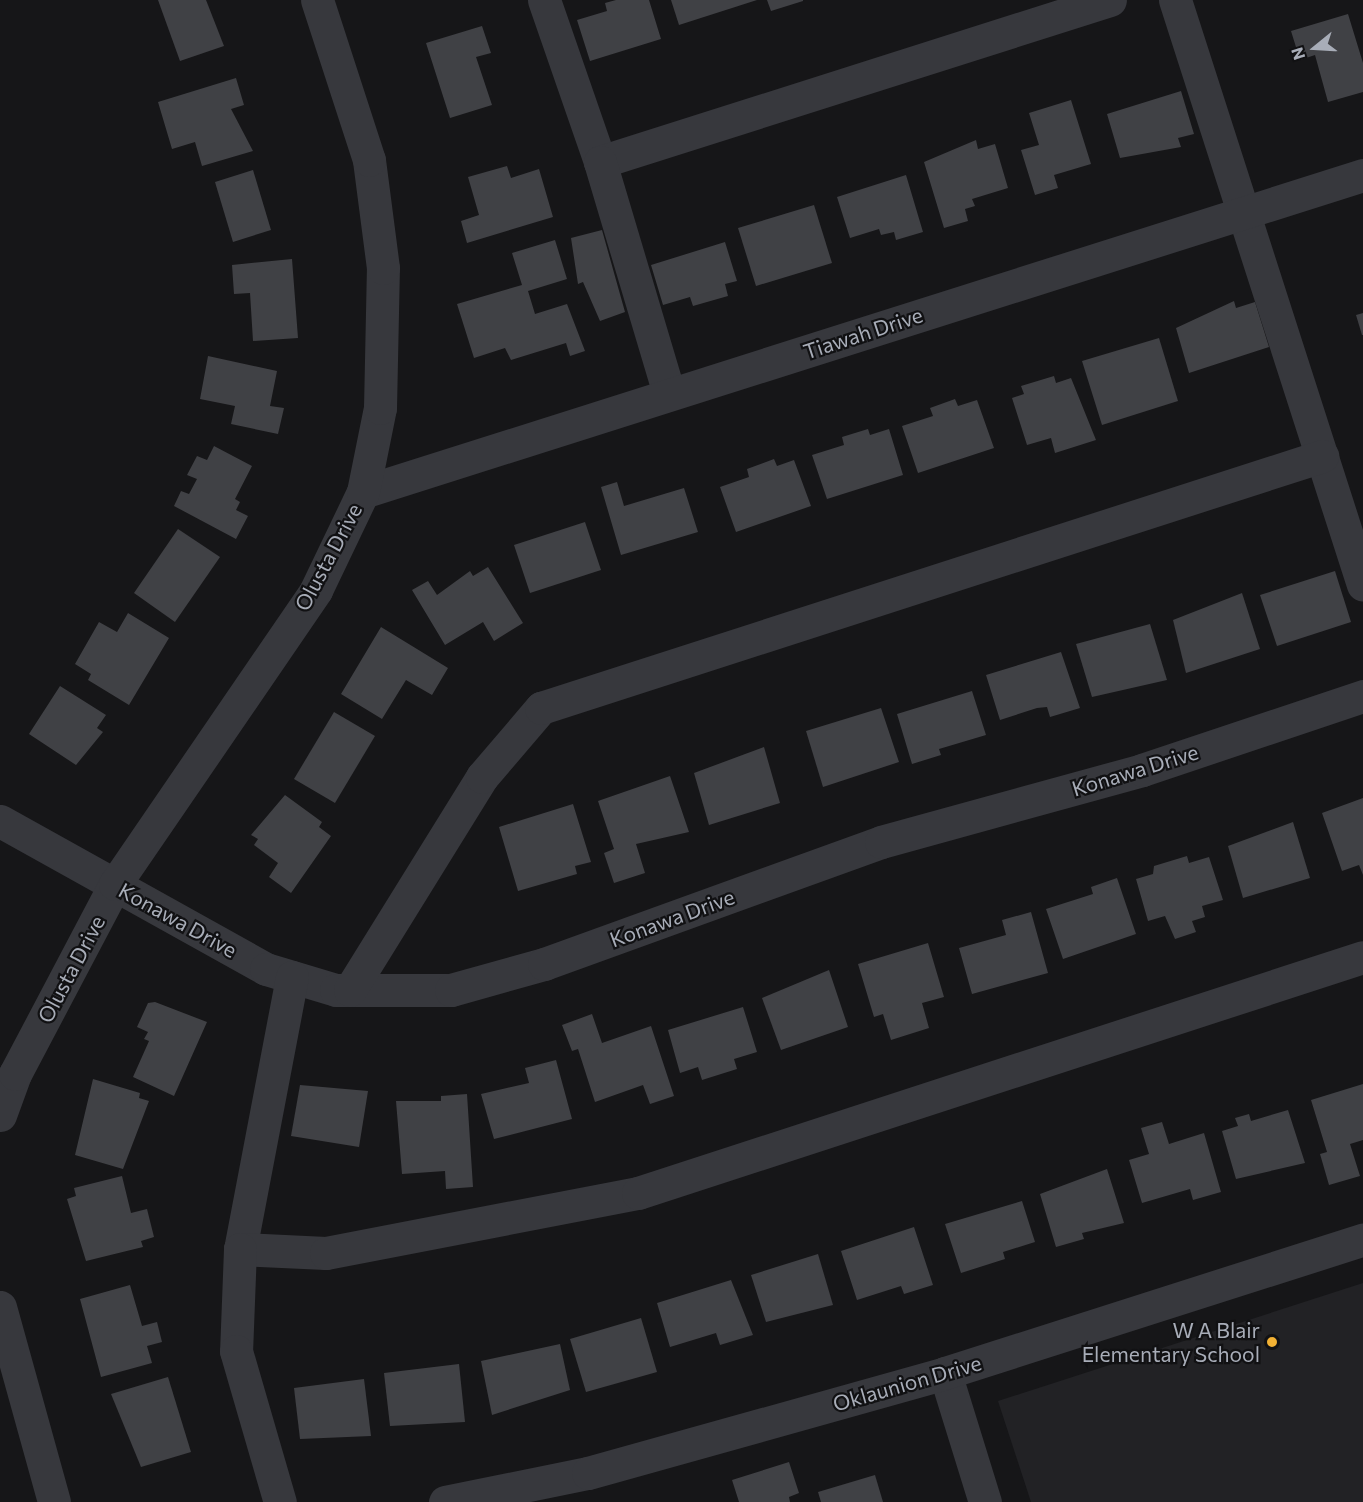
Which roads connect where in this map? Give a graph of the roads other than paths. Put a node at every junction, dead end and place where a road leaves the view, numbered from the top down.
1 (317, 0) edge
2 (544, 0) edge
3 (1110, 0) edge
4 (1175, 0) edge
5 (600, 162) junction
6 (1363, 175) edge
7 (1242, 212) junction
8 (669, 394) junction
9 (1322, 456) junction
10 (363, 492) junction
11 (1363, 585) edge
12 (1363, 696) edge
13 (0, 821) edge
14 (115, 884) junction
15 (1363, 957) edge
16 (292, 977) junction
17 (350, 990) junction
18 (0, 1115) edge
19 (1363, 1240) edge
20 (240, 1248) junction
21 (0, 1307) edge
22 (945, 1373) junction
23 (54, 1502) edge
24 (280, 1502) edge
25 (445, 1502) edge
26 (985, 1502) edge

1 - 10 street, Olusta Drive
2 - 5 street
3 - 5 street
4 - 7 street
5 - 8 street
6 - 7 street, Tiawah Drive
7 - 8 street, Tiawah Drive
7 - 9 street
8 - 10 street, Tiawah Drive
9 - 11 street
9 - 17 street
10 - 14 street, Olusta Drive
12 - 17 street, Konawa Drive
13 - 14 street, Konawa Drive
14 - 16 street, Konawa Drive
14 - 18 street, Olusta Drive
15 - 20 street
16 - 17 street, Konawa Drive
16 - 20 street
19 - 22 street, Oklaunion Drive
20 - 24 street
21 - 23 street
22 - 25 street, Oklaunion Drive
22 - 26 street

